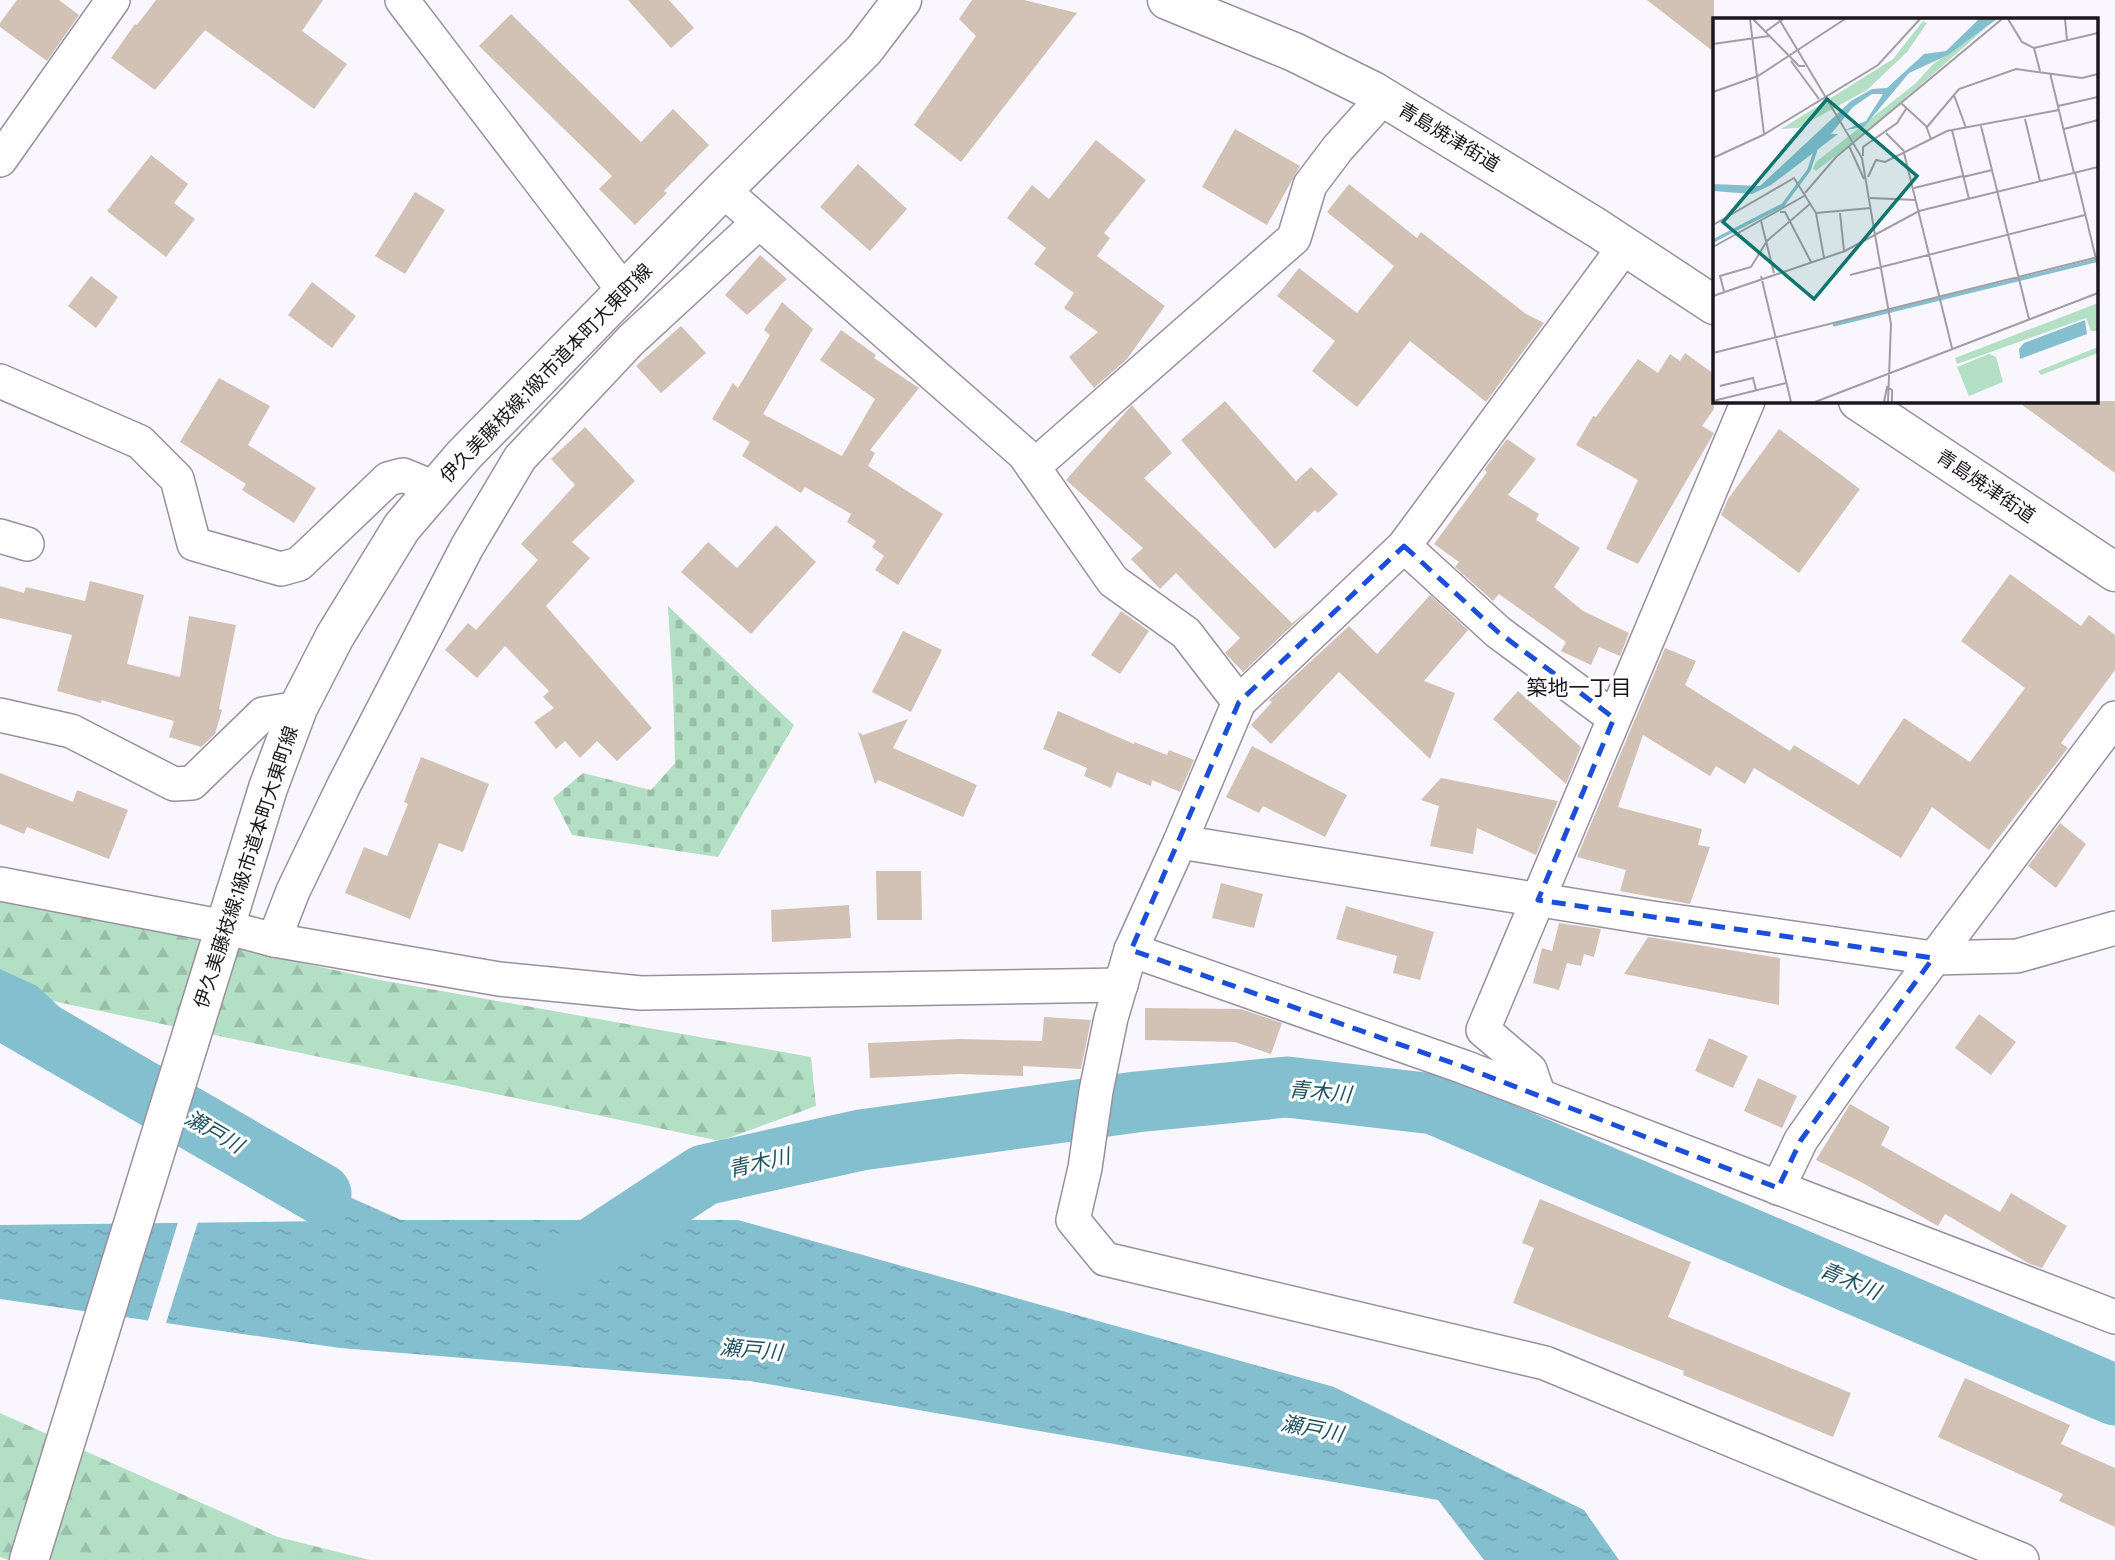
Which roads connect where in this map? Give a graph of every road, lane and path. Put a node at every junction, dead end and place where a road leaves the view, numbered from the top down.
1 (113, 0) edge
2 (402, 0) edge
3 (902, 0) edge
4 (1167, 0) edge
5 (1383, 98) junction
6 (0, 160) edge
7 (723, 190) junction
8 (758, 223) junction
9 (1625, 246) junction
10 (624, 291) junction
11 (1713, 304) edge
12 (0, 381) edge
13 (1748, 402) edge
14 (1860, 402) edge
15 (1034, 467) junction
16 (435, 488) junction
17 (1404, 546) junction
18 (2115, 572) edge
19 (1239, 702) junction
20 (298, 708) junction
21 (0, 715) edge
22 (1614, 718) junction
23 (2115, 718) edge
24 (1180, 842) junction
25 (0, 884) edge
26 (1538, 900) junction
27 (2115, 928) edge
28 (223, 935) junction
29 (274, 940) junction
30 (1131, 950) junction
31 (1933, 958) junction
32 (1121, 985) junction
33 (1539, 1096) junction
34 (1779, 1188) junction
35 (2115, 1317) edge
36 (29, 1560) edge
37 (2022, 1560) edge

1 - 6 street
2 - 10 street
3 - 7 main road, 伊久美藤枝線;1級市道本町大東町線
4 - 5 main road, 青島焼津街道
5 - 9 main road, 青島焼津街道
5 - 15 street
7 - 8 street
7 - 10 main road, 伊久美藤枝線;1級市道本町大東町線
8 - 15 street
8 - 29 street
9 - 11 main road, 青島焼津街道
9 - 17 street
10 - 16 main road, 伊久美藤枝線;1級市道本町大東町線
12 - 16 street
13 - 22 street
14 - 18 main road, 青島焼津街道
15 - 19 street
16 - 20 main road, 伊久美藤枝線;1級市道本町大東町線
17 - 19 street
17 - 22 street
19 - 24 street
20 - 21 street
20 - 28 main road, 伊久美藤枝線;1級市道本町大東町線
22 - 26 street
23 - 31 street
24 - 26 street
24 - 30 street
25 - 28 street
26 - 31 street
26 - 33 street
27 - 31 street
28 - 29 street
28 - 36 main road, 伊久美藤枝線;1級市道本町大東町線
29 - 32 street
30 - 32 street
30 - 33 street
31 - 34 street
32 - 37 street
33 - 34 street
34 - 35 street

